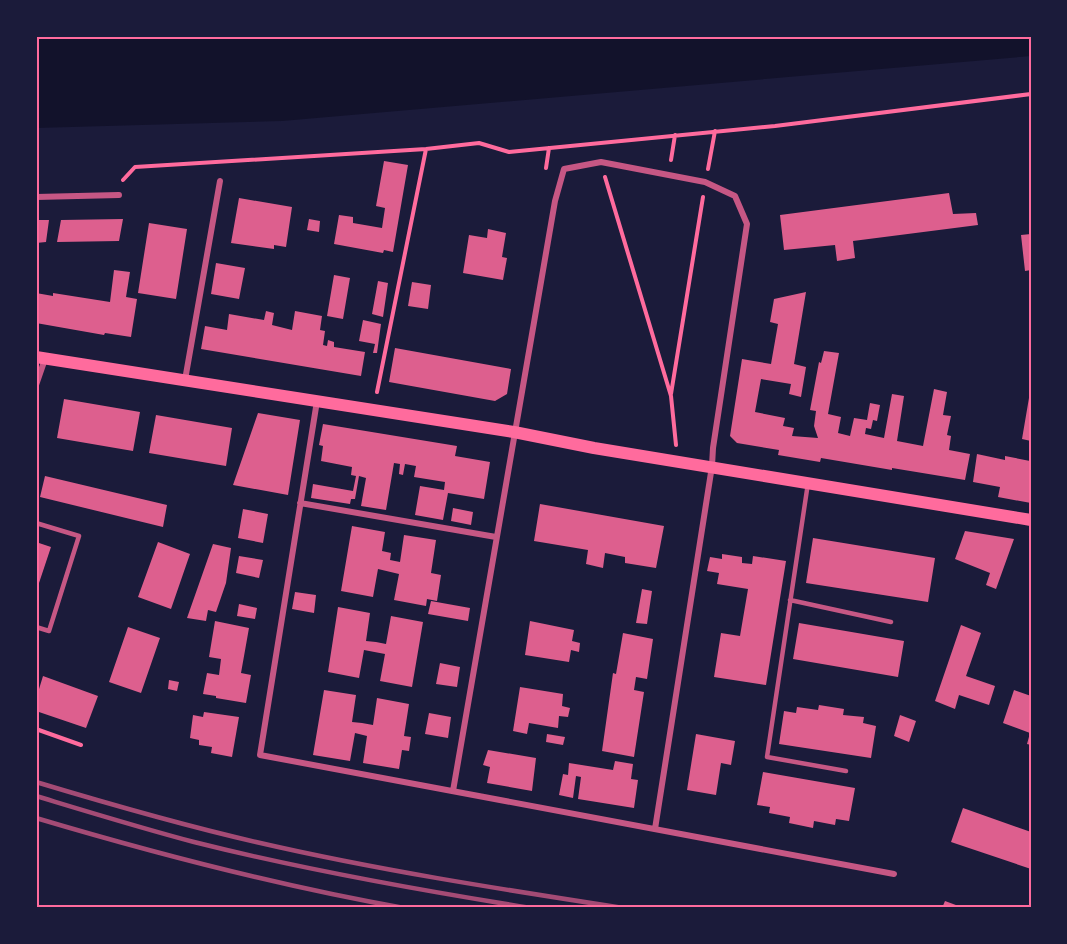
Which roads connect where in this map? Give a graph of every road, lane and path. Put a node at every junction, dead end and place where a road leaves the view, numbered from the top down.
1 (1031, 94) edge
2 (715, 131) junction
3 (675, 135) junction
4 (426, 149) junction
5 (601, 162) junction
6 (669, 176) junction
7 (220, 181) dead end
8 (705, 182) junction
9 (116, 195) joint
10 (36, 197) edge
11 (41, 358) edge
12 (184, 380) junction
13 (36, 385) edge
14 (671, 396) junction
15 (317, 401) junction
16 (373, 410) junction
17 (514, 432) junction
18 (675, 460) junction
19 (712, 466) junction
20 (808, 483) junction
21 (300, 502) junction
22 (1031, 520) edge
23 (36, 523) edge
24 (496, 537) junction
25 (790, 600) junction
26 (891, 622) dead end
27 (36, 627) edge
28 (36, 729) edge
29 (81, 745) dead end
30 (846, 771) dead end
31 (453, 791) junction
32 (655, 829) junction
33 (894, 874) dead end

1 - 2 path
2 - 3 path
2 - 8 path
3 - 4 path
3 - 6 path
4 - 9 path
4 - 16 path
5 - 6 street
5 - 14 path
5 - 17 street
6 - 8 street
7 - 12 street
8 - 14 path
8 - 19 street
9 - 10 street
11 - 12 main road
11 - 13 street
12 - 15 main road
14 - 18 path
15 - 16 main road
15 - 21 street
16 - 17 main road
17 - 18 main road
17 - 24 street
18 - 19 main road
19 - 20 main road
19 - 32 street
20 - 22 main road
20 - 25 lane
21 - 24 street
21 - 31 street
23 - 27 lane
24 - 31 street
25 - 26 lane
25 - 30 lane
28 - 29 path
31 - 32 street
32 - 33 street

